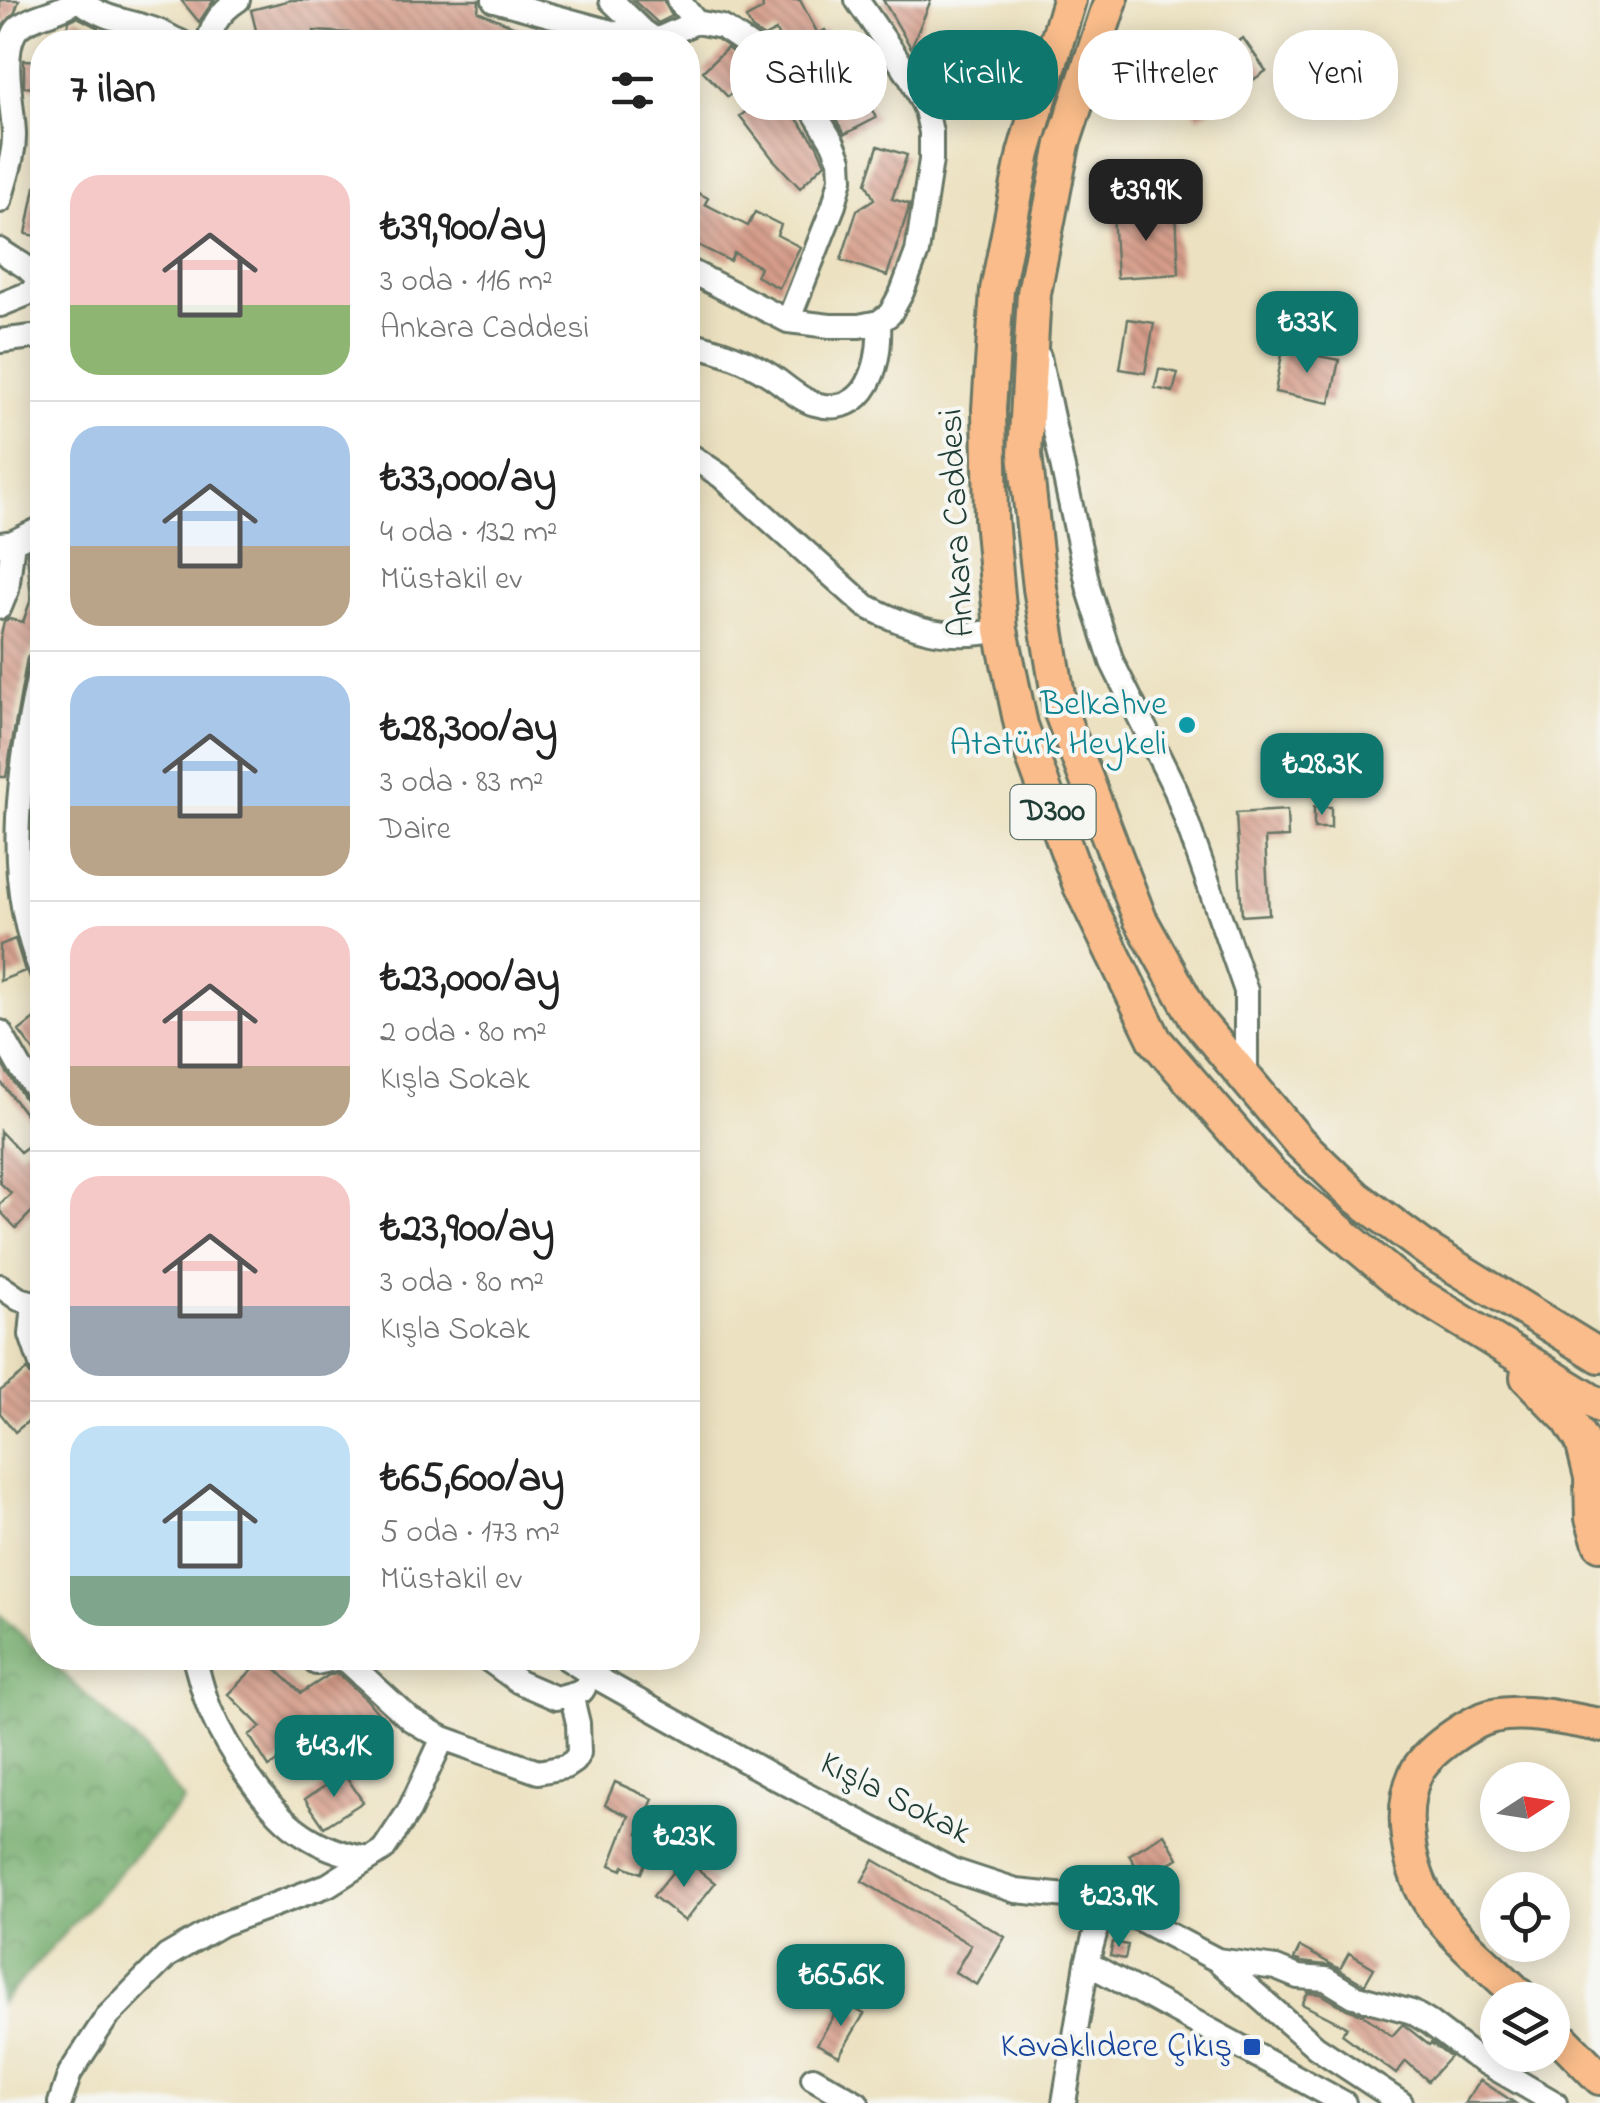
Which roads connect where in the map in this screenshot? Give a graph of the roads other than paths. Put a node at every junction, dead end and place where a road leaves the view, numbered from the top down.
1 (78, 0) edge
2 (238, 0) edge
3 (494, 0) edge
4 (611, 0) edge
5 (678, 0) edge
6 (857, 0) edge
7 (1069, 0) edge
8 (1111, 0) edge
9 (696, 22) junction
10 (155, 30) edge
11 (212, 30) edge
12 (605, 30) edge
13 (642, 30) edge
14 (678, 30) edge
15 (0, 201) edge
16 (0, 250) edge
17 (30, 269) edge
18 (700, 276) edge
19 (30, 293) edge
20 (0, 305) edge
21 (788, 321) junction
22 (879, 322) junction
23 (1032, 323) junction
24 (30, 337) edge
25 (0, 341) edge
26 (700, 345) edge
27 (700, 462) edge
28 (30, 533) edge
29 (6, 543) edge
30 (0, 607) edge
31 (1001, 630) junction
32 (30, 716) edge
33 (30, 945) edge
34 (0, 1032) edge
35 (1246, 1078) junction
36 (30, 1081) edge
37 (0, 1265) edge
38 (0, 1286) edge
39 (30, 1297) edge
40 (30, 1303) edge
41 (1485, 1336) junction
42 (1600, 1356) edge
43 (1600, 1406) edge
44 (1597, 1519) edge
45 (198, 1670) edge
46 (357, 1670) edge
47 (502, 1670) edge
48 (585, 1670) edge
49 (594, 1676) junction
50 (571, 1694) junction
51 (1600, 1725) edge
52 (443, 1738) junction
53 (368, 1858) junction
54 (1103, 1904) junction
55 (1216, 1960) junction
56 (1087, 1963) junction
57 (1506, 1982) edge
58 (1570, 2047) edge
59 (813, 2078) dead end
60 (1600, 2078) edge
61 (60, 2103) edge
62 (856, 2103) edge
63 (1064, 2103) edge
64 (1344, 2103) edge
65 (1401, 2103) edge
66 (1556, 2103) edge

1 - 10 street
1 - 15 street
2 - 11 street
3 - 12 street
4 - 13 street
5 - 9 street
6 - 22 street
7 - 31 highway, Ankara Caddesi / D300
8 - 23 highway, Ankara Caddesi / D300
9 - 14 street
9 - 21 street
16 - 17 street
18 - 21 street
19 - 20 street
21 - 22 street
22 - 26 street
23 - 35 street
23 - 35 highway, Ankara Caddesi / D300
24 - 25 street
27 - 31 street
28 - 29 street
29 - 30 street
31 - 41 highway, Ankara Caddesi / D300
32 - 33 street
34 - 36 street
35 - 42 highway, Ankara Caddesi / D300
37 - 39 street
38 - 40 street
41 - 43 highway, Ankara Caddesi / D300
41 - 44 highway
45 - 53 street
46 - 52 street
47 - 50 street
48 - 49 street, Kışla Sokak
49 - 50 street
49 - 54 street, Kışla Sokak
50 - 52 street
51 - 57 highway
52 - 53 street
53 - 61 street
54 - 55 street, Kışla Sokak
54 - 56 street
55 - 65 street, Kışla Sokak
55 - 66 street
56 - 63 street
56 - 64 street
58 - 60 highway
59 - 62 street

